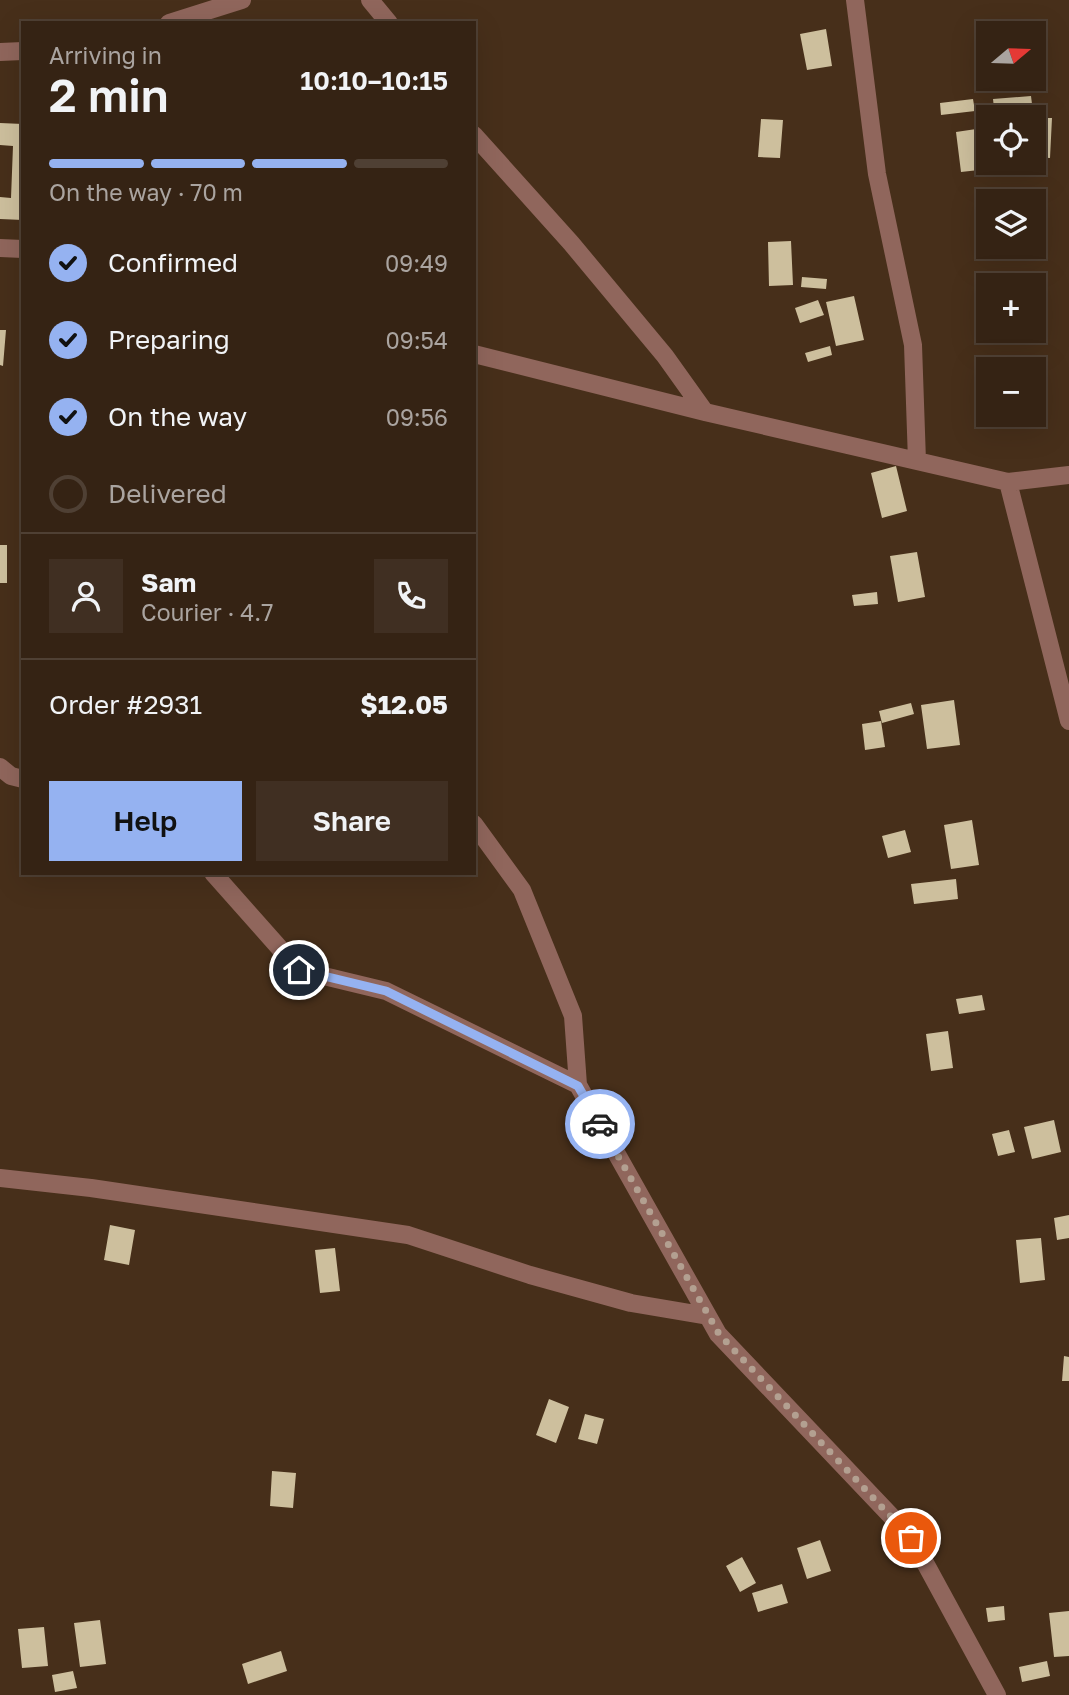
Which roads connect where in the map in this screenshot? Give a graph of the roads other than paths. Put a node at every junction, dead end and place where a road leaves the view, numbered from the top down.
1 (242, 0) edge
2 (370, 0) edge
3 (855, 0) edge
4 (175, 21) edge
5 (387, 21) edge
6 (21, 51) edge
7 (0, 52) edge
8 (476, 137) edge
9 (0, 248) edge
10 (21, 249) edge
11 (476, 355) edge
12 (705, 412) junction
13 (917, 461) junction
14 (1069, 475) edge
15 (1008, 482) junction
16 (1069, 721) edge
17 (0, 767) edge
18 (21, 778) edge
19 (476, 827) edge
20 (215, 875) edge
21 (578, 1086) junction
22 (0, 1178) edge
23 (708, 1316) junction
24 (997, 1695) edge

1 - 4 street
2 - 5 street
3 - 13 street
6 - 7 street
8 - 12 street
9 - 10 street
11 - 12 street
12 - 13 street
13 - 15 street
14 - 15 street
15 - 16 street
17 - 18 street
19 - 21 street
20 - 21 street
21 - 23 street
22 - 23 street
23 - 24 street

